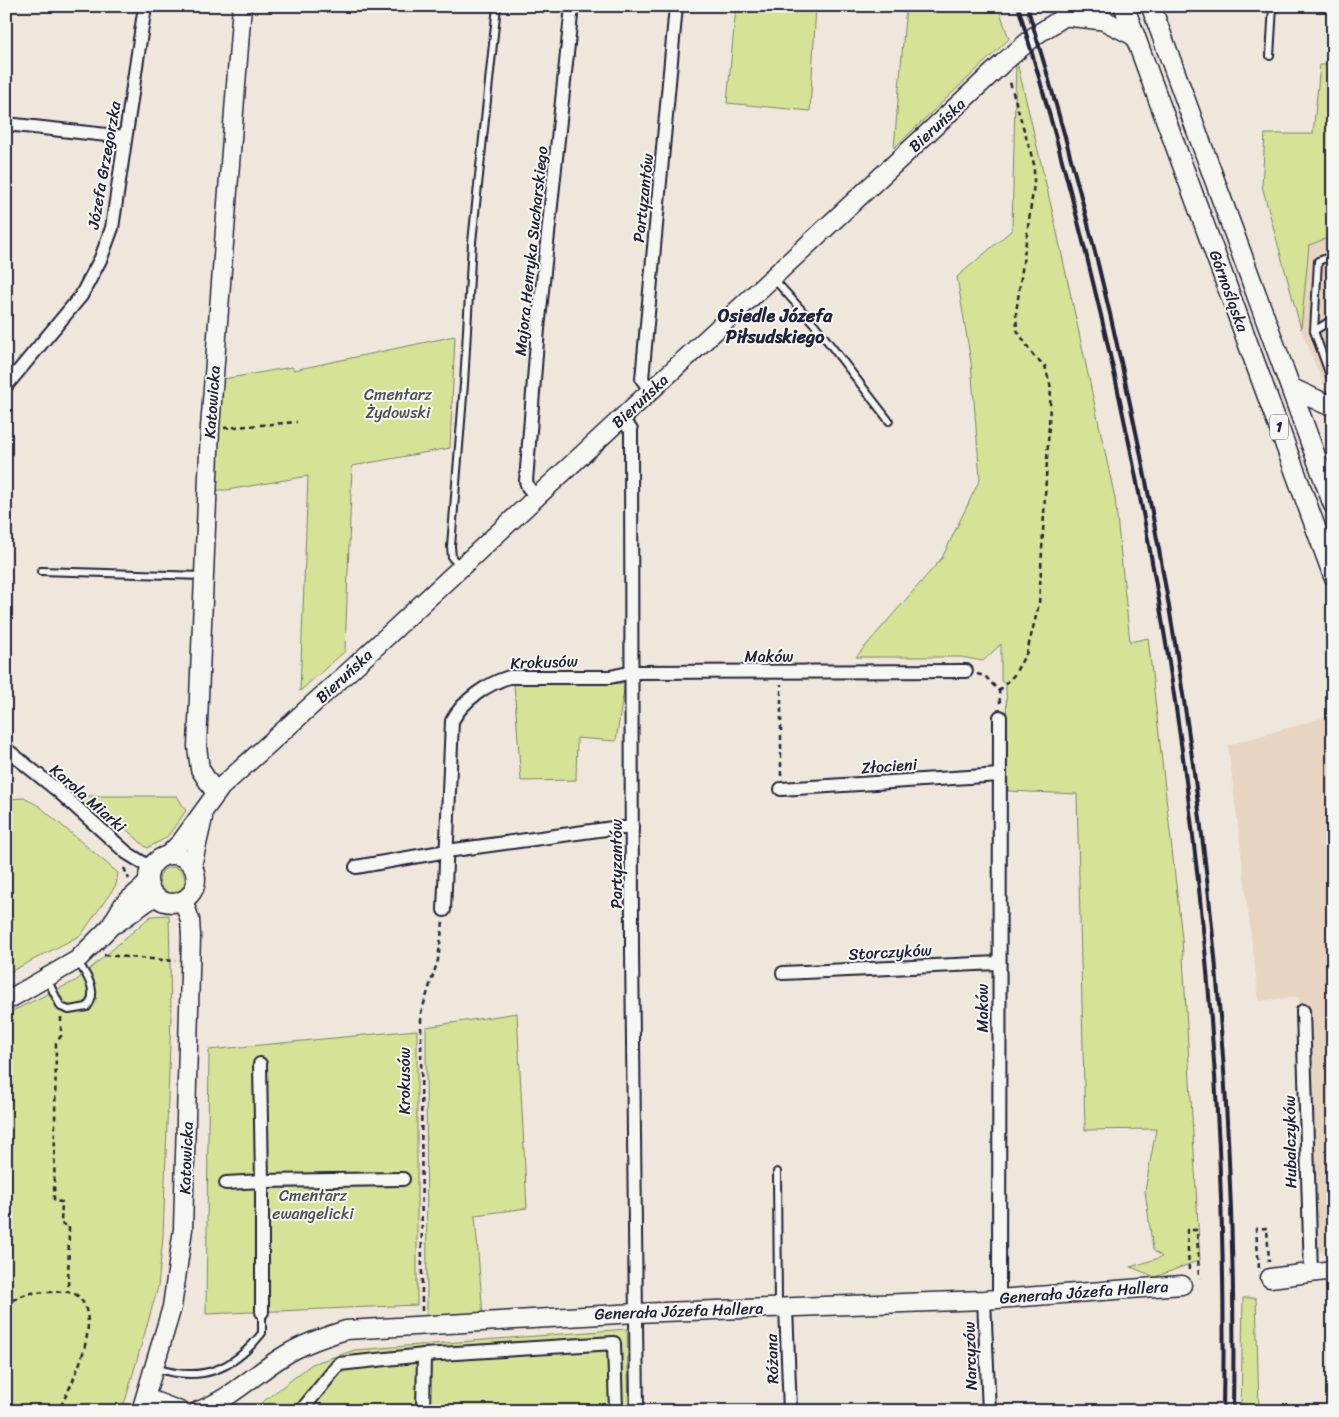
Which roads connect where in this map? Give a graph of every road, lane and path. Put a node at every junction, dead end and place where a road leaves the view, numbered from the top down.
1 (145, 6) edge
2 (242, 6) edge
3 (496, 6) edge
4 (572, 6) edge
5 (676, 6) edge
6 (1124, 6) edge
7 (1150, 6) edge
8 (1273, 6) edge
9 (1074, 11) edge
10 (1134, 36) junction
11 (1270, 56) dead end
12 (1004, 62) junction
13 (6, 124) edge
14 (125, 137) junction
15 (1333, 256) edge
16 (773, 278) junction
17 (1333, 320) edge
18 (1314, 331) junction
19 (1333, 384) edge
20 (6, 386) edge
21 (1291, 388) junction
22 (651, 391) junction
23 (1333, 403) edge
24 (621, 419) junction
25 (889, 421) dead end
26 (297, 422) dead end
27 (210, 428) junction
28 (536, 497) junction
29 (1333, 504) edge
30 (462, 567) junction
31 (41, 571) dead end
32 (1333, 575) edge
33 (203, 576) junction
34 (966, 671) joint
35 (633, 672) junction
36 (782, 672) junction
37 (999, 691) junction
38 (1000, 717) joint
39 (6, 749) edge
40 (1000, 775) junction
41 (781, 789) joint
42 (212, 799) junction
43 (632, 828) junction
44 (447, 851) junction
45 (168, 855) junction
46 (122, 865) dead end
47 (192, 866) junction
48 (356, 867) dead end
49 (152, 882) junction
50 (128, 883) dead end
51 (183, 900) junction
52 (444, 910) joint
53 (98, 955) dead end
54 (77, 960) junction
55 (177, 962) dead end
56 (998, 963) junction
57 (783, 973) dead end
58 (47, 979) junction
59 (6, 1001) edge
60 (61, 1007) junction
61 (1303, 1011) dead end
62 (260, 1064) dead end
63 (777, 1172) dead end
64 (403, 1179) dead end
65 (262, 1181) junction
66 (226, 1182) dead end
67 (1333, 1270) edge
68 (1311, 1273) junction
69 (1265, 1276) junction
70 (1199, 1278) dead end
71 (1185, 1280) joint
72 (68, 1292) junction
73 (992, 1299) junction
74 (6, 1306) edge
75 (782, 1307) junction
76 (262, 1312) joint
77 (636, 1313) junction
78 (422, 1314) dead end
79 (424, 1354) junction
80 (156, 1368) junction
81 (144, 1404) edge
82 (208, 1409) edge
83 (58, 1411) edge
84 (180, 1411) edge
85 (301, 1411) edge
86 (423, 1411) edge
87 (616, 1411) edge
88 (637, 1411) edge
89 (790, 1411) edge
90 (989, 1411) edge

1 - 14 street, Józefa Grzegorzka
2 - 27 street, Katowicka
3 - 30 lane
4 - 28 street, Majora Henryka Sucharskiego
5 - 22 street, Partyzantów
6 - 10 main road, Górnośląska / 1
7 - 21 main road, Górnośląska / 1
8 - 11 lane
9 - 10 main road
9 - 12 street, Bieruńska
10 - 32 main road, Górnośląska / 1
12 - 16 street, Bieruńska
12 - 37 path
13 - 14 street
14 - 20 street, Józefa Grzegorzka
15 - 18 lane
16 - 22 street, Bieruńska
16 - 25 lane
17 - 18 lane
18 - 19 lane
21 - 23 main road
21 - 29 main road, Górnośląska / 1
22 - 24 street, Bieruńska
24 - 28 street, Bieruńska
24 - 35 street, Partyzantów
26 - 27 path
27 - 33 street, Katowicka
28 - 30 street, Bieruńska
30 - 42 street, Bieruńska
31 - 33 lane
33 - 42 street, Katowicka
34 - 36 street, Maków
34 - 37 path
35 - 36 street, Maków
35 - 43 street, Partyzantów
35 - 44 street, Krokusów
36 - 41 path
37 - 38 path
38 - 40 street, Maków
39 - 49 street, Karola Miarki
40 - 41 street, Złocieni
40 - 56 street, Maków
42 - 45 street, Bieruńska
42 - 47 street
43 - 44 street
43 - 77 street, Partyzantów
44 - 48 street
44 - 52 street, Krokusów
45 - 47 street
45 - 49 street
46 - 50 path
47 - 51 street
49 - 51 street
49 - 54 street
51 - 80 street, Katowicka
52 - 78 path, Krokusów
53 - 55 path
54 - 58 street
54 - 60 lane
56 - 57 street, Storczyków
56 - 73 street, Maków
58 - 59 street
58 - 60 lane
60 - 72 path
61 - 68 street, Hubalczyków
62 - 65 street
63 - 75 lane
64 - 65 street
65 - 66 street
65 - 76 street
67 - 68 street
68 - 69 street
69 - 69 path
70 - 71 path
71 - 73 street, Generała Józefa Hallera
72 - 74 path
72 - 83 path
73 - 75 street, Generała Józefa Hallera
73 - 90 street, Narcyzów
75 - 77 street, Generała Józefa Hallera
75 - 89 street, Różana
76 - 80 lane
77 - 82 street, Generała Józefa Hallera
77 - 88 street, Partyzantów
79 - 85 street
79 - 86 street
79 - 87 street
80 - 81 street, Katowicka
81 - 84 street

